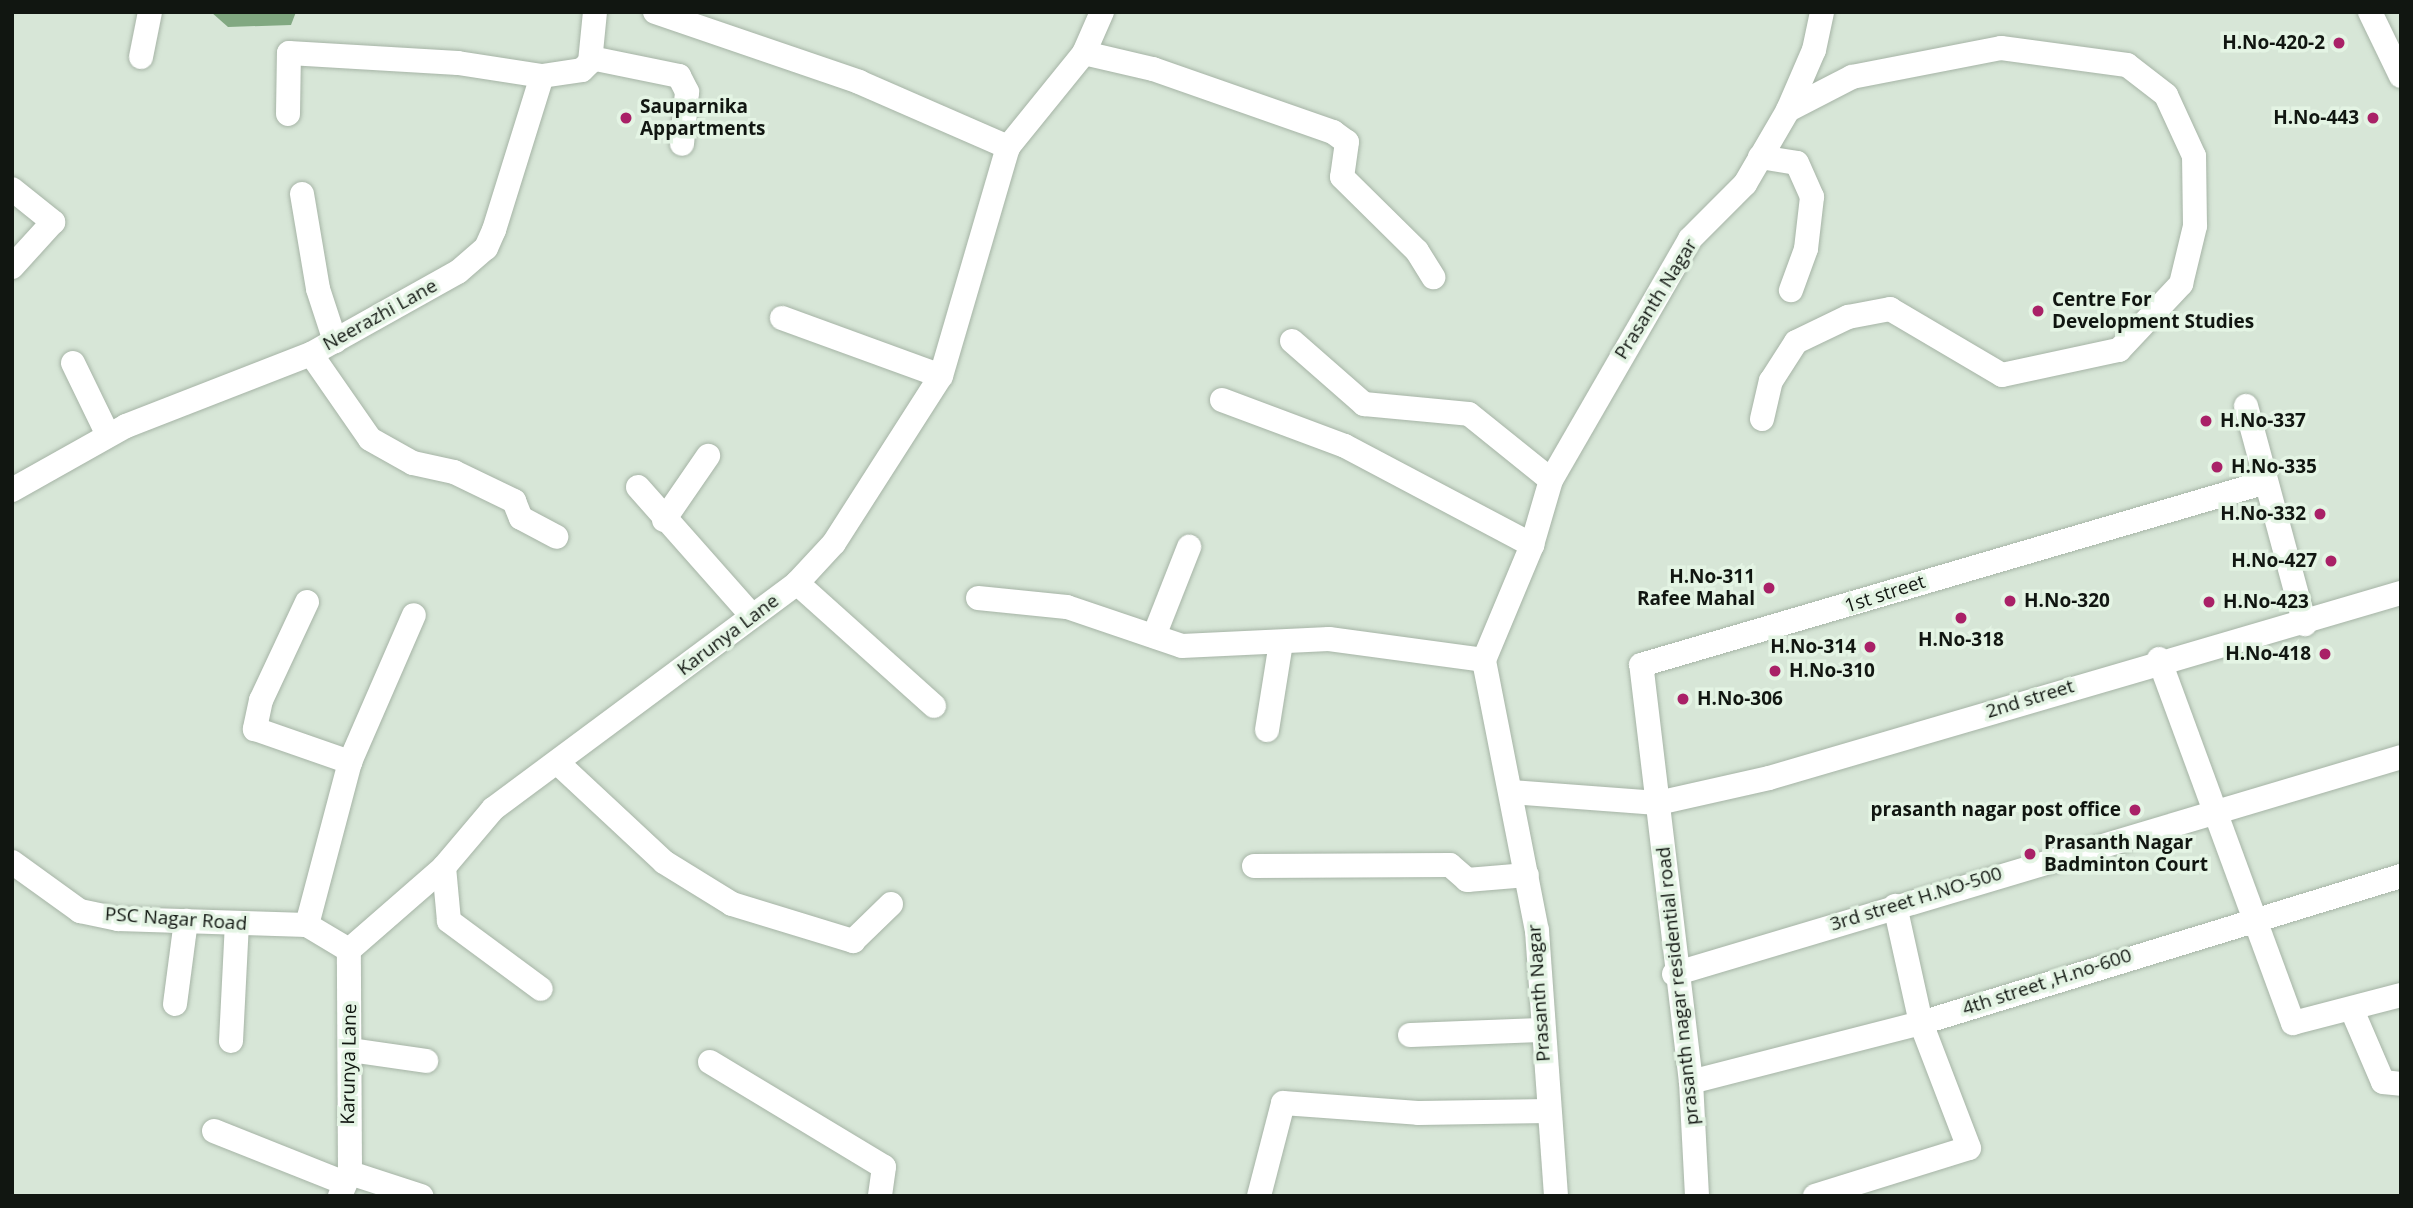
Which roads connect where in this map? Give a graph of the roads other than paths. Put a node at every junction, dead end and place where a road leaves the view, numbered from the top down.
1 (150, 12) edge
2 (595, 12) edge
3 (655, 12) edge
4 (1102, 12) edge
5 (1822, 12) edge
6 (2370, 12) edge
7 (1084, 53) junction
8 (141, 57) dead end
9 (591, 58) junction
10 (542, 75) junction
11 (2401, 76) edge
12 (1788, 110) junction
13 (288, 114) dead end
14 (682, 144) dead end
15 (1008, 146) junction
16 (1760, 157) junction
17 (12, 189) edge
18 (302, 194) dead end
19 (12, 267) edge
20 (1433, 277) dead end
21 (1791, 290) dead end
22 (782, 318) dead end
23 (335, 341) junction
24 (1292, 341) dead end
25 (311, 354) junction
26 (73, 363) dead end
27 (941, 376) junction
28 (1222, 400) dead end
29 (2246, 406) dead end
30 (1762, 419) dead end
31 (108, 435) junction
32 (708, 456) dead end
33 (1550, 480) junction
34 (2263, 483) junction
35 (638, 487) dead end
36 (12, 491) edge
37 (664, 520) junction
38 (556, 537) dead end
39 (1532, 545) junction
40 (1189, 547) dead end
41 (797, 583) junction
42 (2401, 593) edge
43 (978, 598) dead end
44 (307, 602) dead end
45 (414, 615) dead end
46 (752, 616) junction
47 (2305, 624) junction
48 (1154, 636) junction
49 (1281, 643) junction
50 (2159, 659) junction
51 (1484, 660) junction
52 (934, 706) dead end
53 (1267, 730) dead end
54 (2401, 757) edge
55 (350, 762) junction
56 (559, 765) junction
57 (1511, 792) junction
58 (1658, 803) junction
59 (2219, 813) junction
60 (12, 862) edge
61 (1254, 866) dead end
62 (444, 867) junction
63 (1527, 876) junction
64 (2401, 876) edge
65 (891, 904) dead end
66 (1895, 906) junction
67 (2257, 920) junction
68 (186, 921) junction
69 (237, 924) junction
70 (307, 925) junction
71 (349, 950) junction
72 (1674, 974) junction
73 (541, 989) dead end
74 (2401, 995) edge
75 (175, 1004) dead end
76 (2352, 1010) junction
77 (1921, 1023) junction
78 (1541, 1030) junction
79 (1410, 1035) dead end
80 (231, 1041) dead end
81 (351, 1050) junction
82 (426, 1061) dead end
83 (710, 1062) dead end
84 (1691, 1082) junction
85 (2401, 1084) edge
86 (1549, 1111) junction
87 (214, 1131) dead end
88 (345, 1184) edge
89 (421, 1196) edge
90 (880, 1196) edge
91 (1259, 1196) edge
92 (1556, 1196) edge
93 (1697, 1196) edge
94 (1815, 1196) edge

1 - 8 street
2 - 9 street
3 - 15 street
4 - 7 street, Karunya Lane
5 - 12 street, Prasanth Nagar
6 - 11 street
7 - 15 street, Karunya Lane
7 - 20 street
9 - 10 street
9 - 14 street
10 - 13 street
10 - 23 street, Neerazhi Lane
12 - 16 street, Prasanth Nagar
12 - 30 street
15 - 27 street, Karunya Lane
16 - 21 street
16 - 33 street, Prasanth Nagar
17 - 19 street
18 - 23 street
22 - 27 street
23 - 25 street, Neerazhi Lane
24 - 33 street
25 - 31 street, Neerazhi Lane
25 - 38 street
26 - 31 street
27 - 41 street, Karunya Lane
28 - 39 street
29 - 34 street
31 - 36 street, Neerazhi Lane
32 - 37 street
33 - 39 street, Prasanth Nagar
34 - 47 street
34 - 58 street, 1st street
35 - 37 street
37 - 46 street
39 - 51 street, Prasanth Nagar
40 - 48 street
41 - 46 street, Karunya Lane
41 - 52 street
42 - 47 street, 2nd street
43 - 48 street
44 - 55 street
45 - 55 street
46 - 56 street, Karunya Lane
47 - 50 street, 2nd street
48 - 49 street
49 - 51 street
49 - 53 street
50 - 58 street, 2nd street
50 - 59 street
51 - 57 street, Prasanth Nagar
54 - 59 street, 3rd street H.NO-500
55 - 70 street
56 - 62 street, Karunya Lane
56 - 65 street
57 - 58 street, 2nd street
57 - 63 street, Prasanth Nagar
58 - 72 street, prasanth nagar residential road
59 - 66 street, 3rd street H.NO-500
59 - 67 street
60 - 68 street, PSC Nagar Road
61 - 63 street
62 - 71 street, Karunya Lane
62 - 73 street
63 - 78 street, Prasanth Nagar
64 - 67 street, 4th street ,H.no-600
66 - 72 street, 3rd street H.NO-500
66 - 77 street
67 - 76 street
67 - 77 street, 4th street ,H.no-600
68 - 69 street, PSC Nagar Road
68 - 75 street
69 - 70 street, PSC Nagar Road
69 - 80 street
70 - 71 street, PSC Nagar Road
71 - 81 street, Karunya Lane
72 - 84 street, prasanth nagar residential road
74 - 76 street
76 - 85 street
77 - 84 street, 4th street ,H.no-600
77 - 94 street
78 - 79 street
78 - 86 street, Prasanth Nagar
81 - 82 street
81 - 88 street, Karunya Lane
83 - 90 street
84 - 93 street, prasanth nagar residential road
86 - 91 street
86 - 92 street, Prasanth Nagar
87 - 88 street
88 - 89 street

